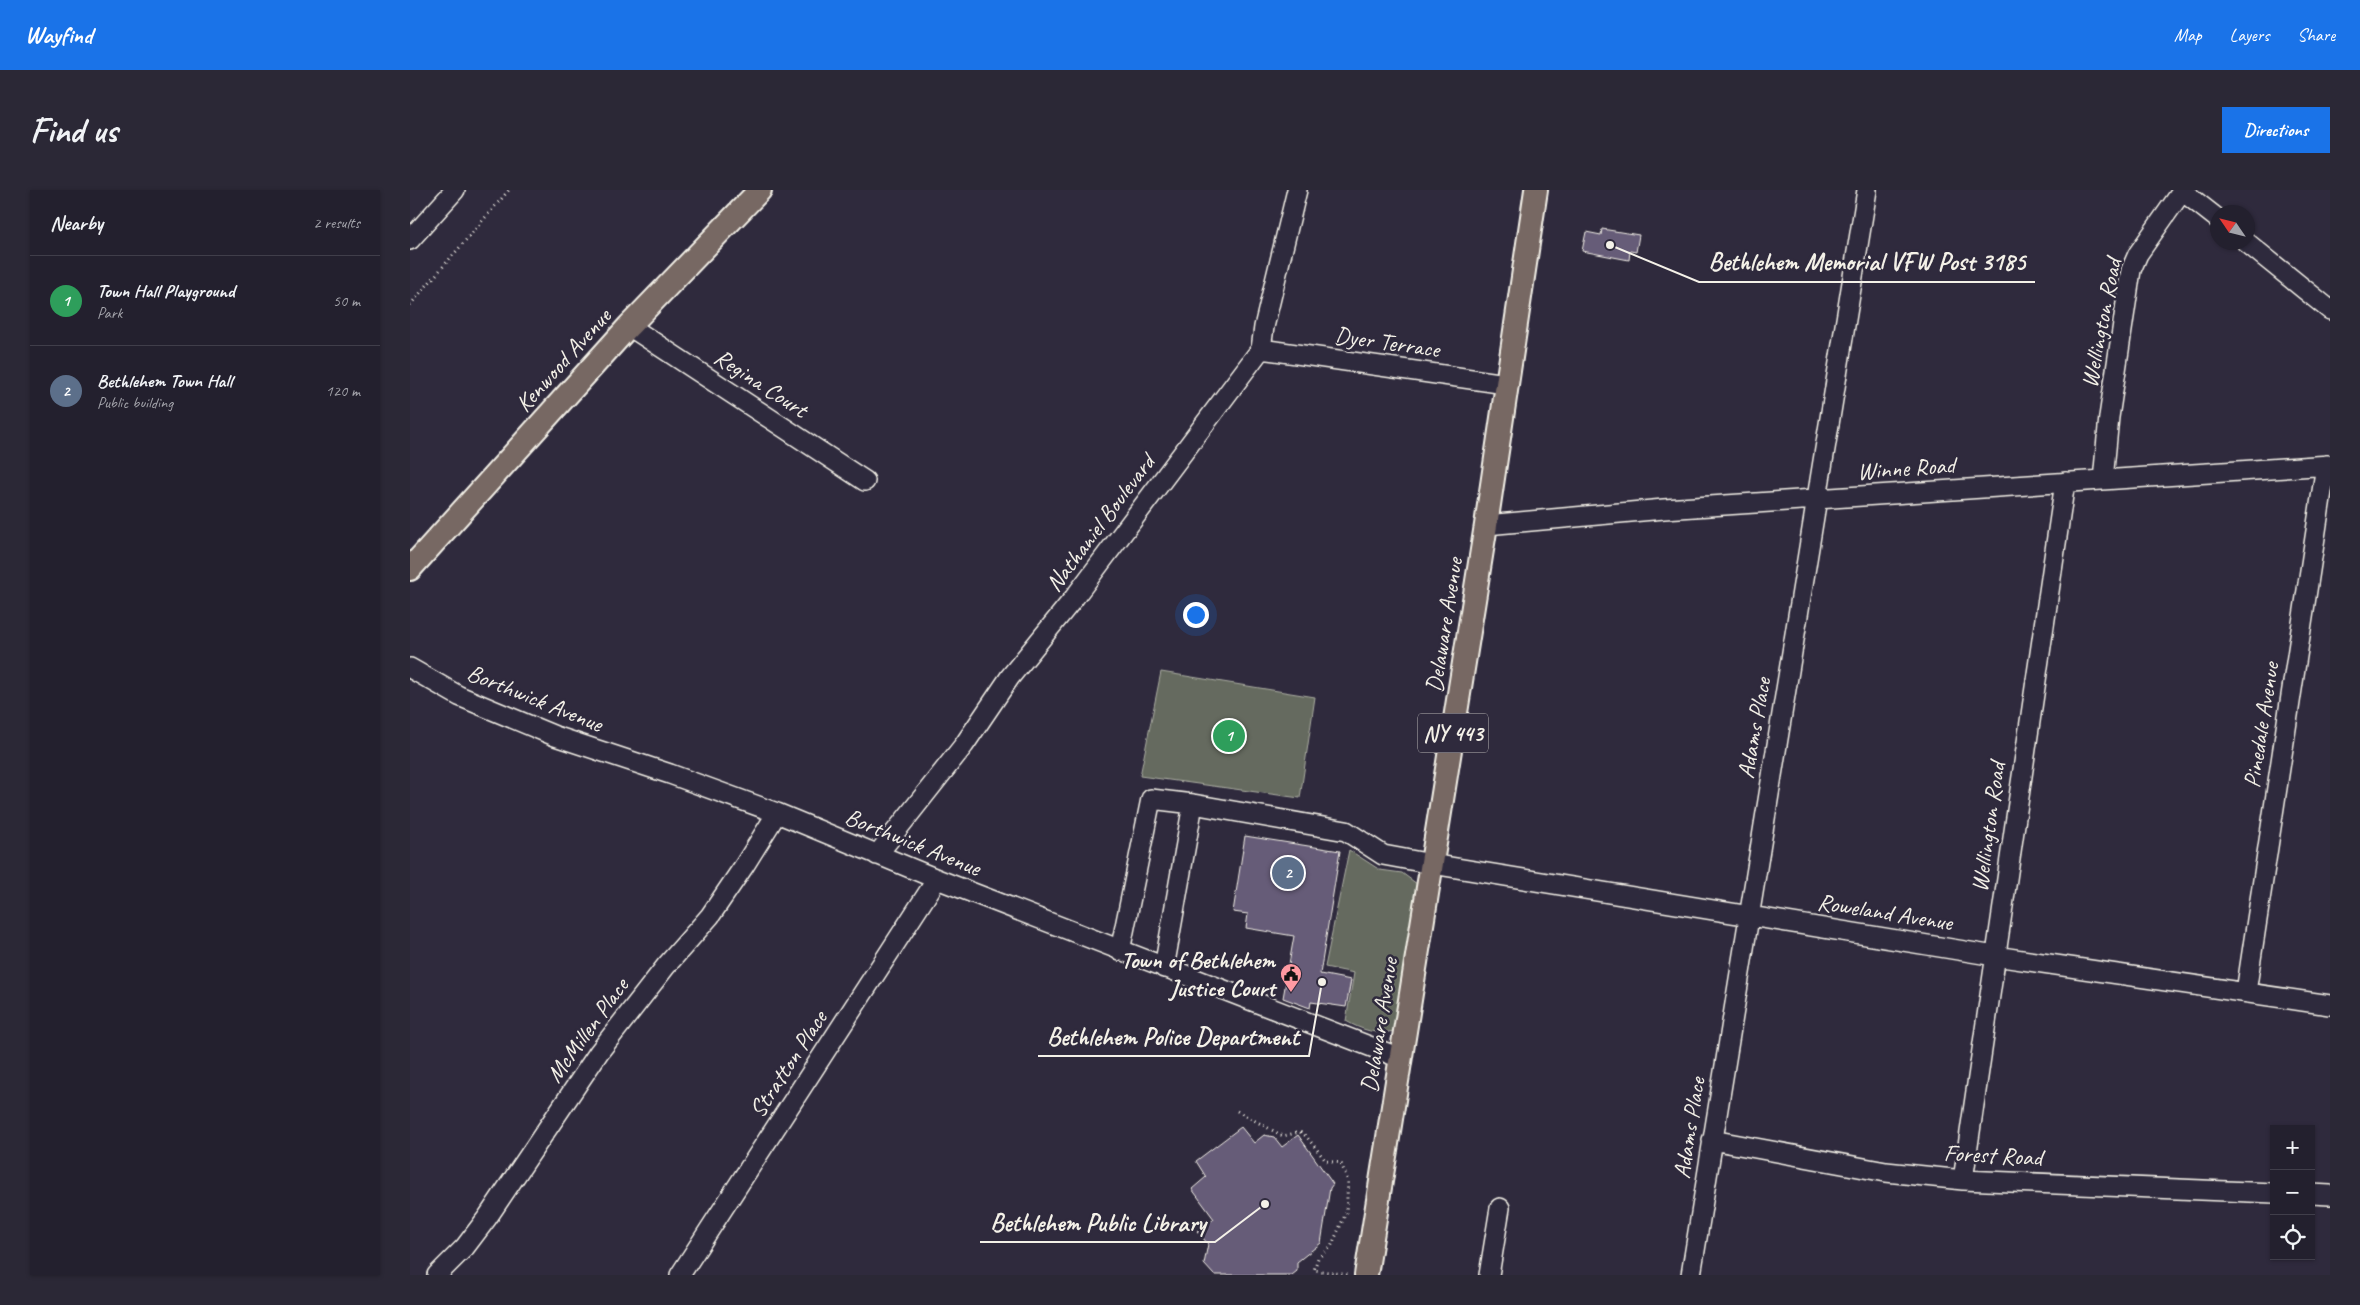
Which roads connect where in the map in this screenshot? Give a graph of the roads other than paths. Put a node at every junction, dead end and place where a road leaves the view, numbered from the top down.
1 (455, 190) edge
2 (760, 190) edge
3 (1297, 190) edge
4 (1536, 190) edge
5 (1867, 190) edge
6 (2182, 190) edge
7 (2210, 213) edge
8 (410, 240) edge
9 (2255, 249) edge
10 (2330, 310) edge
11 (629, 326) junction
12 (1261, 349) junction
13 (1506, 384) junction
14 (2328, 465) edge
15 (2103, 480) junction
16 (865, 481) dead end
17 (2065, 482) junction
18 (1819, 499) junction
19 (1486, 525) junction
20 (410, 569) edge
21 (410, 668) edge
22 (1193, 804) junction
23 (777, 813) junction
24 (877, 855) junction
25 (1432, 864) junction
26 (937, 879) junction
27 (1748, 914) junction
28 (1120, 951) junction
29 (1995, 956) junction
30 (1164, 968) junction
31 (2246, 992) junction
32 (2330, 1005) edge
33 (1400, 1058) junction
34 (1712, 1140) junction
35 (1963, 1180) junction
36 (2270, 1193) edge
37 (2315, 1194) edge
38 (2330, 1195) edge
39 (1500, 1208) dead end
40 (437, 1275) edge
41 (680, 1275) edge
42 (1366, 1275) edge
43 (1488, 1275) edge
44 (1691, 1275) edge

1 - 8 street
2 - 11 main road, Kenwood Avenue
3 - 12 street, Nathaniel Boulevard
4 - 13 main road, Delaware Avenue / NY 443
5 - 18 street, Adams Place
6 - 7 street
6 - 15 street, Wellington Road
9 - 10 street
11 - 16 street, Regina Court
11 - 20 main road, Kenwood Avenue
12 - 13 street, Dyer Terrace
12 - 24 street, Nathaniel Boulevard
13 - 19 main road, Delaware Avenue / NY 443
14 - 15 street, Winne Road
14 - 31 street, Pinedale Avenue
15 - 17 street, Winne Road
17 - 18 street, Winne Road
17 - 29 street, Wellington Road
18 - 19 street, Winne Road
18 - 27 street, Adams Place
19 - 25 main road, Delaware Avenue / NY 443
21 - 23 street, Borthwick Avenue
22 - 25 street, Roweland Avenue
22 - 28 street, Roweland Avenue
22 - 30 street
23 - 24 street, Borthwick Avenue
23 - 40 street, McMillen Place
24 - 26 street, Borthwick Avenue
25 - 27 street, Roweland Avenue
25 - 33 main road, Delaware Avenue / NY 443
26 - 28 street, Borthwick Avenue
26 - 41 street, Stratton Place
27 - 29 street, Roweland Avenue
27 - 34 street, Adams Place
28 - 30 street, Borthwick Avenue
29 - 31 street, Roweland Avenue
29 - 35 street, Wellington Road
30 - 33 street, Borthwick Avenue
31 - 32 street, Roweland Avenue
33 - 42 main road, Delaware Avenue / NY 443
34 - 35 street, Forest Road
34 - 44 street, Adams Place
35 - 36 street, Forest Road
37 - 38 street
39 - 43 street

